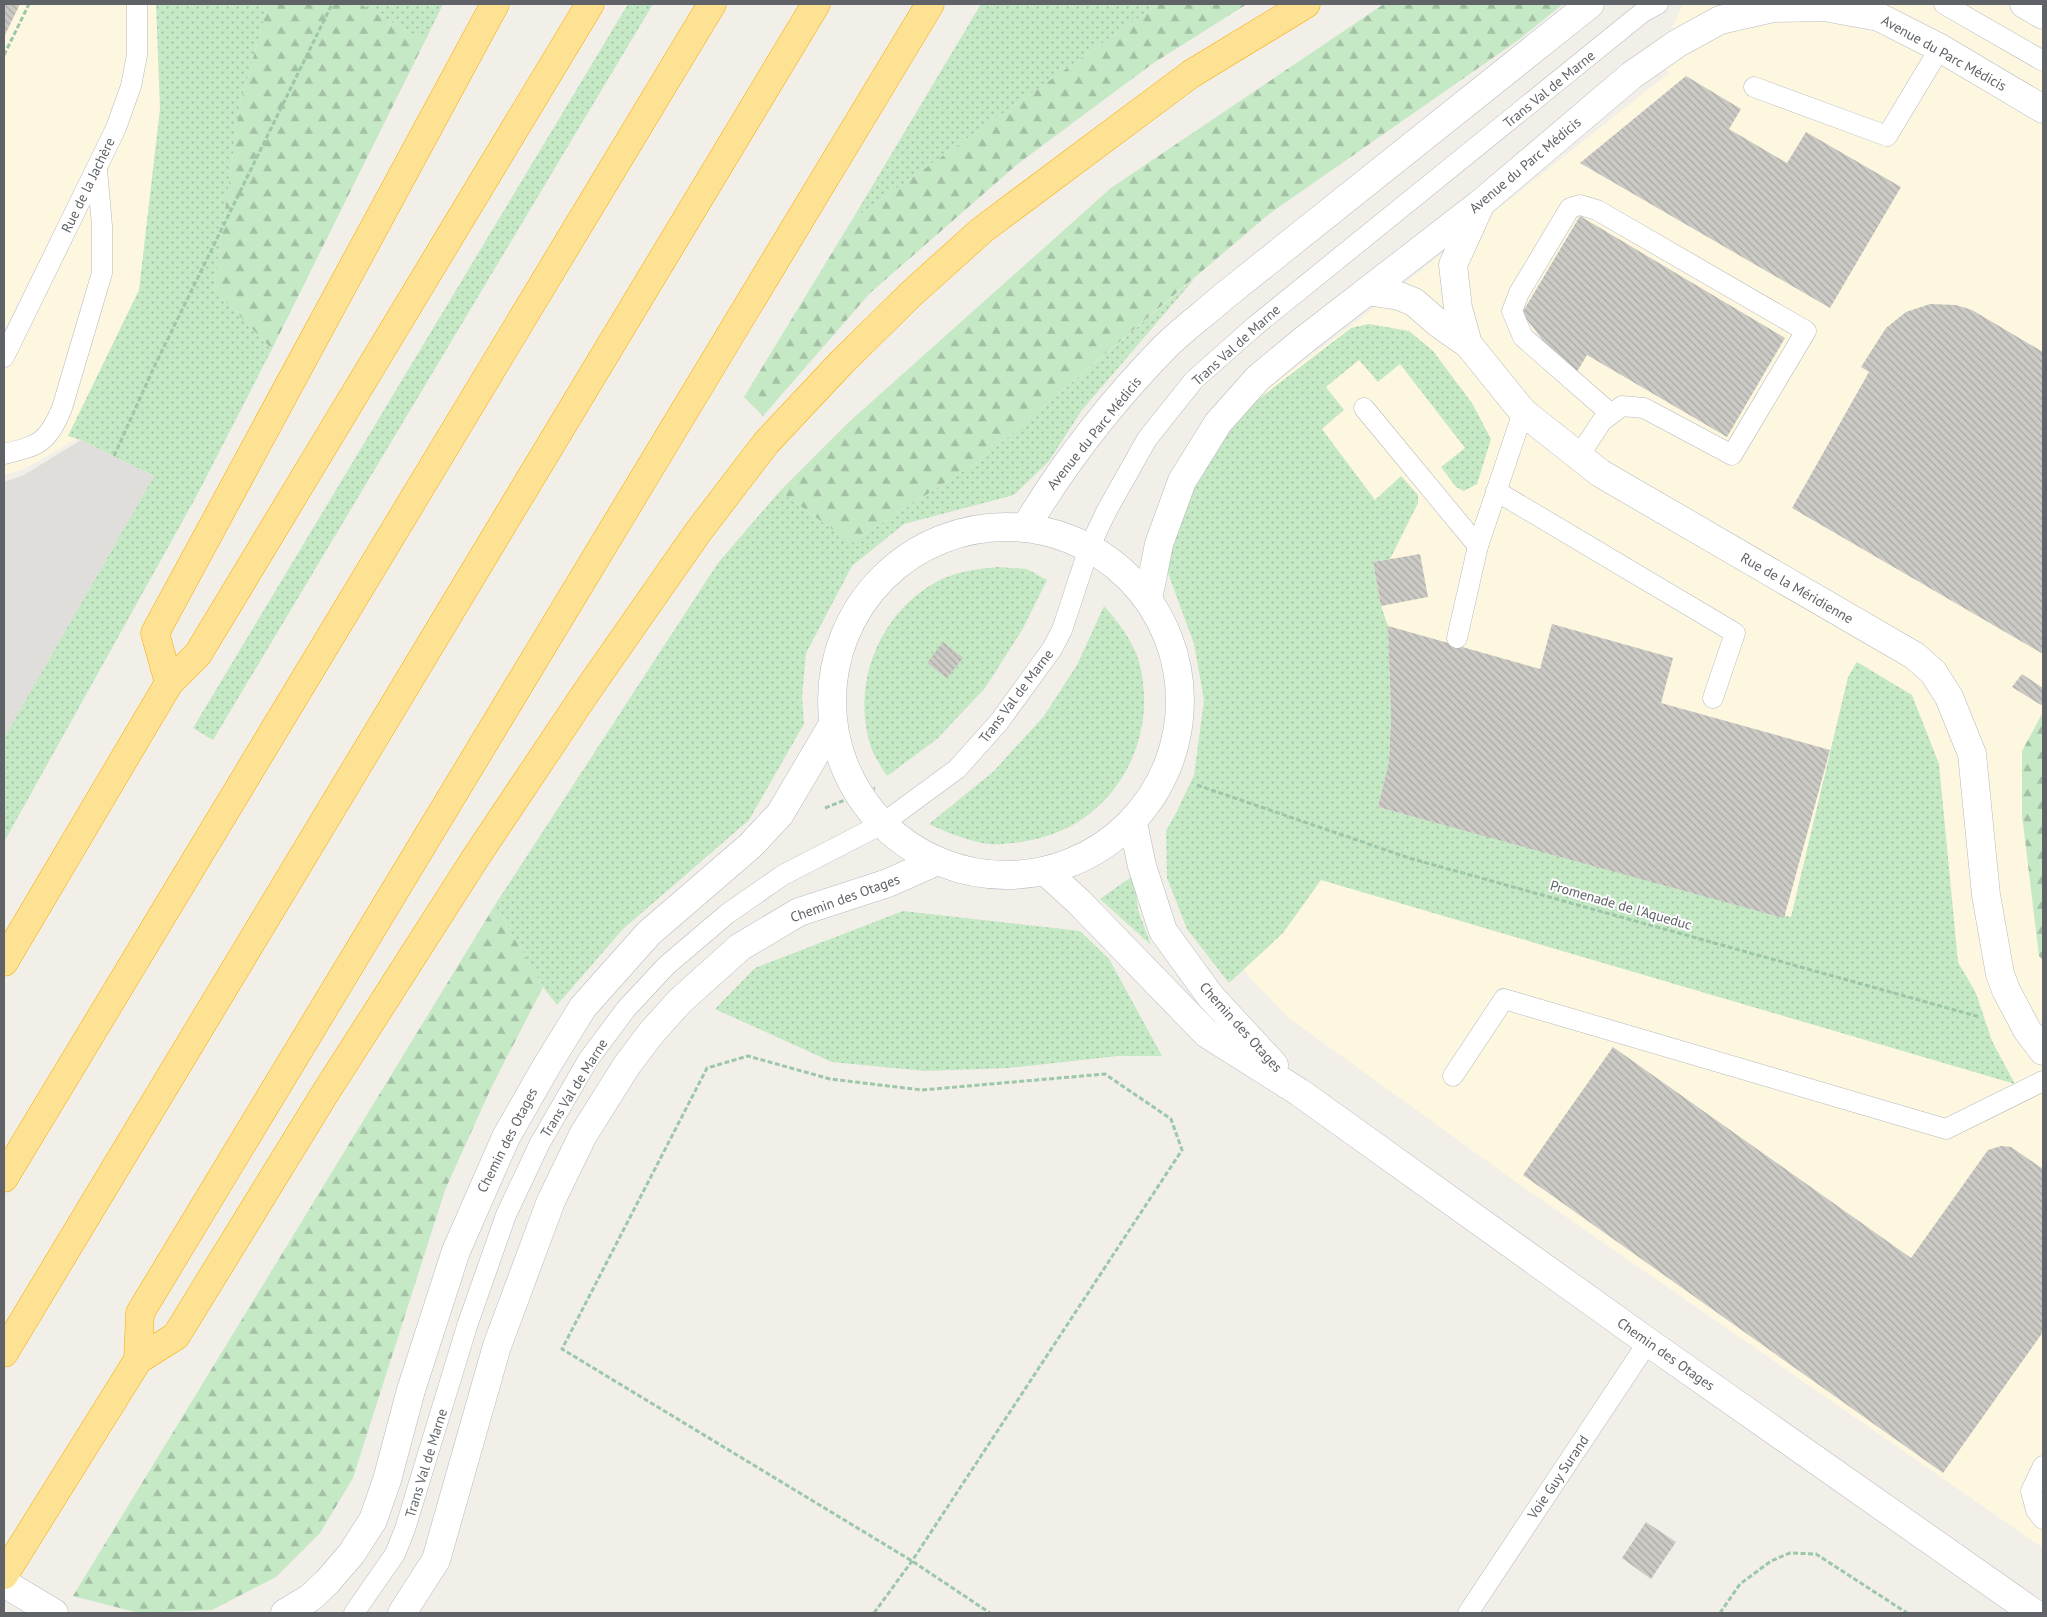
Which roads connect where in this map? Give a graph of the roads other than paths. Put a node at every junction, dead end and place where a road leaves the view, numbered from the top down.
1 (136, 4) edge
2 (495, 4) edge
3 (590, 4) edge
4 (712, 4) edge
5 (816, 4) edge
6 (930, 4) edge
7 (1306, 4) edge
8 (1590, 4) edge
9 (1658, 4) edge
10 (1944, 4) edge
11 (2024, 4) edge
12 (2043, 15) edge
13 (1940, 48) junction
14 (2043, 61) edge
15 (1754, 87) dead end
16 (2043, 109) edge
17 (97, 167) junction
18 (1481, 203) junction
19 (1368, 290) junction
20 (1468, 344) junction
21 (4, 357) edge
22 (1364, 408) dead end
23 (1522, 412) junction
24 (1611, 414) junction
25 (4, 454) edge
26 (1579, 456) junction
27 (1496, 491) junction
28 (1025, 528) junction
29 (1478, 546) junction
30 (1089, 548) junction
31 (1148, 599) junction
32 (1457, 638) dead end
33 (169, 683) junction
34 (1713, 698) dead end
35 (833, 724) junction
36 (1133, 822) junction
37 (882, 824) junction
38 (935, 862) junction
39 (1045, 871) junction
40 (4, 962) edge
41 (2035, 1040) edge
42 (1453, 1076) dead end
43 (2043, 1081) edge
44 (1299, 1092) junction
45 (4, 1178) edge
46 (1648, 1342) junction
47 (4, 1353) edge
48 (138, 1360) junction
49 (2043, 1466) edge
50 (2043, 1519) edge
51 (4, 1575) edge
52 (4, 1583) edge
53 (54, 1613) edge
54 (285, 1613) edge
55 (354, 1613) edge
56 (402, 1613) edge
57 (1468, 1613) edge
58 (2034, 1613) edge

1 - 17 lane, Rue de la Jachère
2 - 33 highway
3 - 33 highway
4 - 45 highway
5 - 47 highway
6 - 48 highway
7 - 48 highway
8 - 28 street, Avenue du Parc Médicis
9 - 30 lane, Trans Val de Marne
10 - 14 lane
11 - 12 street
13 - 15 lane
13 - 16 street, Avenue du Parc Médicis
13 - 18 street, Avenue du Parc Médicis
17 - 21 lane, Rue de la Jachère
17 - 25 lane
18 - 19 street, Avenue du Parc Médicis
18 - 20 street, Rue de la Méridienne
19 - 20 street
19 - 31 street, Avenue du Parc Médicis
20 - 23 street, Rue de la Méridienne
22 - 29 lane
23 - 26 street, Rue de la Méridienne
23 - 27 lane
24 - 24 lane
24 - 26 lane
26 - 41 street, Rue de la Méridienne
27 - 29 lane
27 - 34 lane
28 - 30 street
28 - 35 street
29 - 32 lane
30 - 31 street
30 - 37 lane, Trans Val de Marne
31 - 36 street
33 - 40 highway
35 - 37 street
35 - 54 street, Chemin des Otages
36 - 39 street
36 - 44 street, Chemin des Otages
37 - 38 street
37 - 55 lane, Trans Val de Marne
38 - 39 street
38 - 56 street, Chemin des Otages
39 - 44 street, Chemin des Otages
42 - 43 lane
44 - 46 street, Chemin des Otages
46 - 57 lane, Voie Guy Surand
46 - 58 street, Chemin des Otages
48 - 51 highway
49 - 50 lane
52 - 53 street

